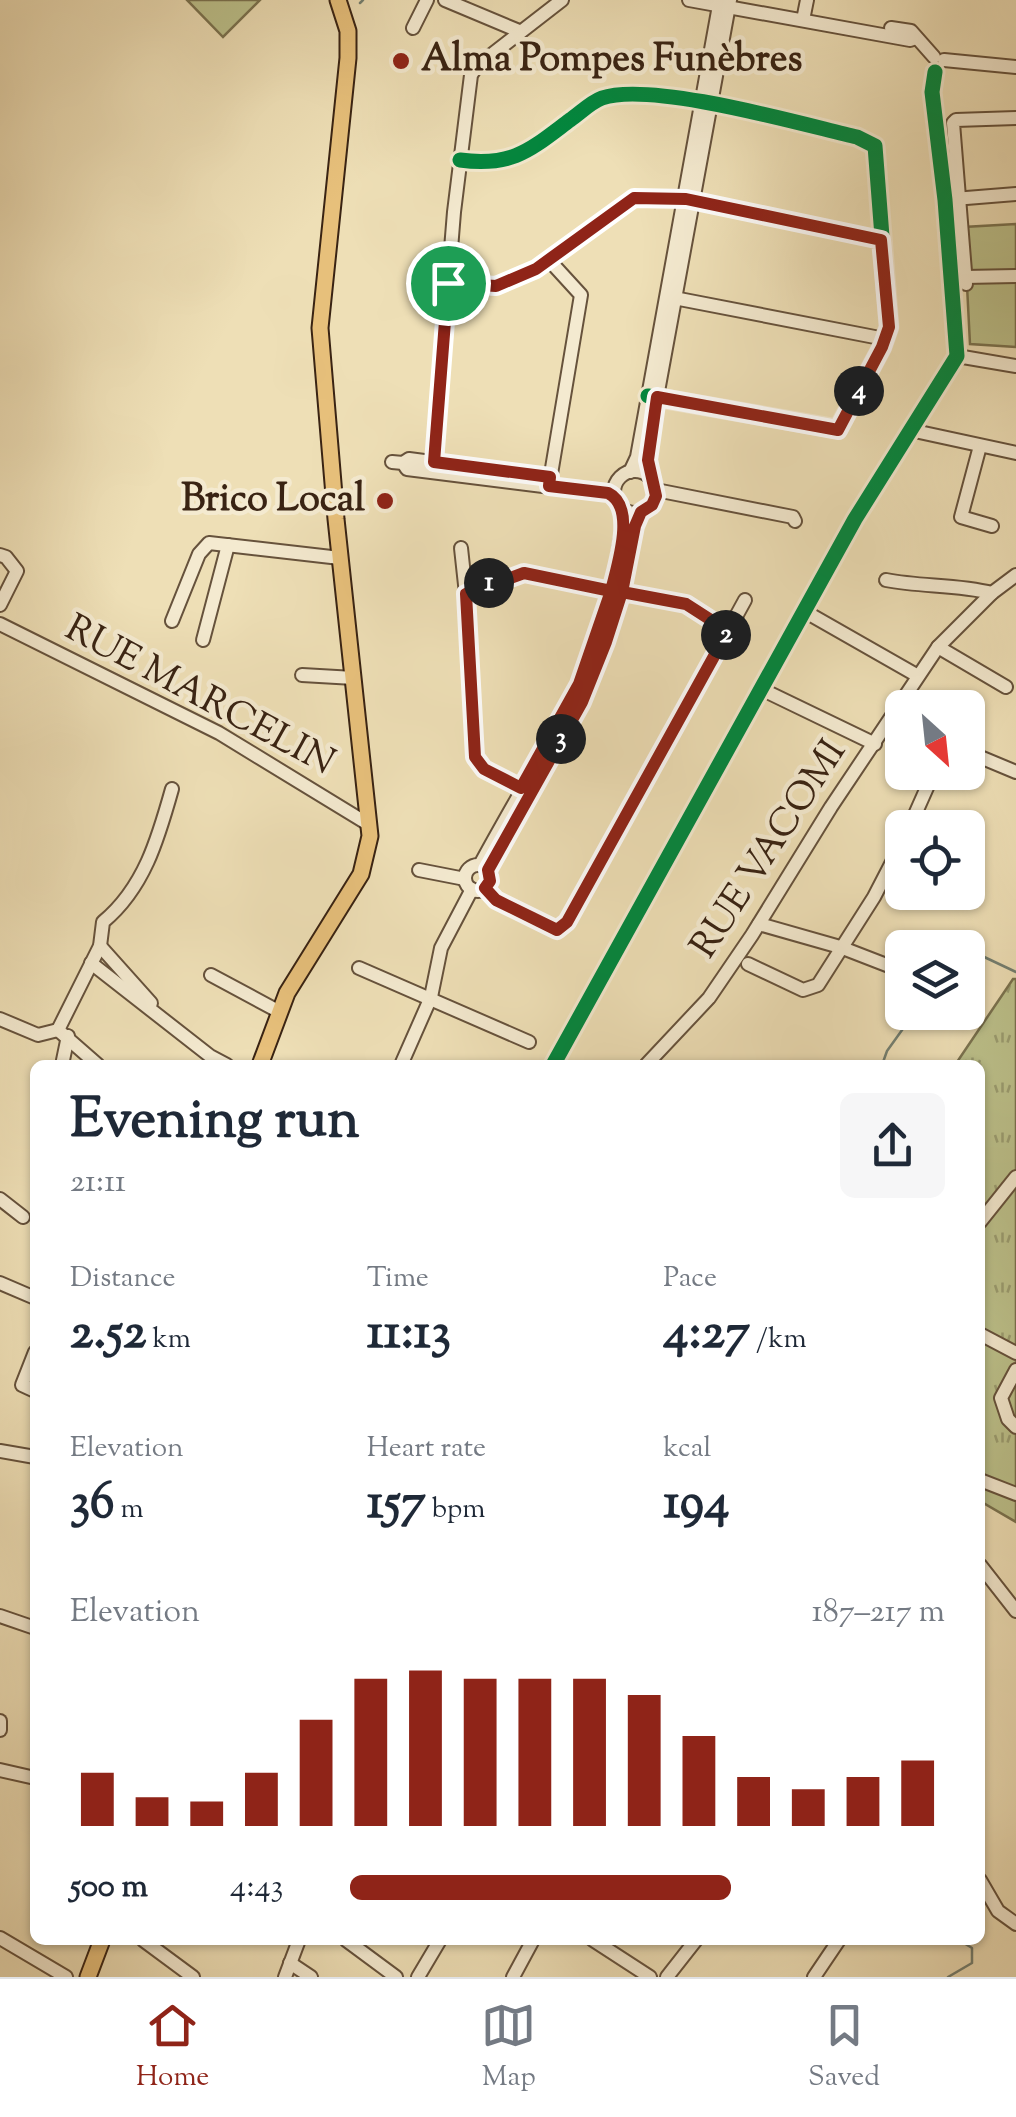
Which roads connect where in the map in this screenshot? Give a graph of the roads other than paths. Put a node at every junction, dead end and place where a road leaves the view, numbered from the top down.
1 (338, 0) edge
2 (427, 0) edge
3 (445, 0) edge
4 (562, 0) edge
5 (689, 0) edge
6 (727, 2) edge
7 (805, 11) edge
8 (413, 28) dead end
9 (519, 31) junction
10 (939, 65) junction
11 (1016, 67) edge
12 (707, 103) junction
13 (1016, 118) edge
14 (460, 160) junction
15 (1016, 194) edge
16 (952, 199) junction
17 (690, 200) junction
18 (881, 240) junction
19 (549, 260) junction
20 (1016, 276) edge
21 (448, 283) junction
22 (671, 297) junction
23 (885, 338) junction
24 (957, 356) junction
25 (1016, 366) edge
26 (652, 396) junction
27 (910, 430) junction
28 (980, 446) junction
29 (1016, 453) edge
30 (397, 462) dead end
31 (434, 467) junction
32 (630, 472) junction
33 (549, 482) junction
34 (653, 489) junction
35 (616, 490) junction
36 (622, 508) junction
37 (641, 512) junction
38 (992, 526) dead end
39 (228, 545) junction
40 (462, 548) dead end
41 (0, 555) edge
42 (340, 558) junction
43 (1016, 574) edge
44 (886, 580) dead end
45 (616, 591) junction
46 (992, 593) junction
47 (466, 594) junction
48 (745, 600) dead end
49 (0, 605) edge
50 (804, 611) junction
51 (172, 621) dead end
52 (0, 624) edge
53 (728, 631) junction
54 (203, 640) dead end
55 (938, 647) junction
56 (302, 675) dead end
57 (918, 676) junction
58 (354, 678) junction
59 (1006, 687) dead end
60 (761, 689) junction
61 (911, 690) edge
62 (885, 731) edge
63 (875, 744) junction
64 (985, 759) edge
65 (1016, 772) edge
66 (172, 789) dead end
67 (525, 791) junction
68 (368, 824) junction
69 (484, 868) junction
70 (420, 870) dead end
71 (885, 876) edge
72 (474, 886) junction
73 (759, 924) junction
74 (100, 946) junction
75 (840, 947) junction
76 (91, 962) junction
77 (748, 964) dead end
78 (885, 964) edge
79 (360, 968) dead end
80 (211, 975) dead end
81 (430, 997) junction
82 (278, 1012) junction
83 (162, 1017) junction
84 (1, 1021) edge
85 (63, 1033) junction
86 (529, 1042) dead end
87 (62, 1060) edge
88 (93, 1060) edge
89 (218, 1060) edge
90 (262, 1060) edge
91 (403, 1060) edge
92 (556, 1060) edge
93 (657, 1060) edge
94 (1016, 1177) edge
95 (0, 1199) edge
96 (985, 1216) edge
97 (23, 1217) dead end
98 (0, 1283) edge
99 (30, 1296) edge
100 (985, 1337) edge
101 (1016, 1353) edge
102 (30, 1365) edge
103 (1016, 1370) edge
104 (30, 1389) edge
105 (1016, 1428) edge
106 (0, 1451) edge
107 (30, 1456) edge
108 (985, 1482) edge
109 (1016, 1494) edge
110 (985, 1571) edge
111 (1016, 1611) edge
112 (0, 1616) edge
113 (30, 1626) edge
114 (0, 1721) edge
115 (0, 1730) edge
116 (0, 1770) edge
117 (30, 1777) edge
118 (985, 1889) edge
119 (1016, 1924) edge
120 (0, 1938) edge
121 (100, 1945) edge
122 (150, 1945) edge
123 (297, 1945) edge
124 (353, 1945) edge
125 (437, 1945) edge
126 (530, 1945) edge
127 (601, 1945) edge
128 (692, 1945) edge
129 (836, 1945) edge
130 (290, 1962) junction
131 (66, 1977) edge
132 (88, 1977) edge
133 (193, 1977) edge
134 (285, 1977) edge
135 (311, 1977) edge
136 (396, 1977) edge
137 (418, 1977) edge
138 (513, 1977) edge
139 (650, 1977) edge
140 (667, 1977) edge
141 (814, 1977) edge

1 - 42 main road
2 - 8 street
3 - 9 street
4 - 9 street
5 - 6 street
6 - 7 street
6 - 12 street
7 - 10 street
9 - 14 street
10 - 11 street
10 - 16 street
12 - 14 street
12 - 17 street
12 - 18 street
13 - 16 street
14 - 21 street
15 - 16 street
16 - 20 street
16 - 24 street
17 - 18 street
17 - 19 street
17 - 22 street
18 - 23 street
19 - 21 street
19 - 33 street
21 - 31 street
22 - 23 street
22 - 26 street
23 - 26 street
24 - 25 street
24 - 27 street
26 - 32 street
26 - 34 street
27 - 28 street
27 - 50 street
28 - 29 street
28 - 38 street
30 - 31 street
31 - 33 street
32 - 34 street
32 - 35 street
33 - 35 street
34 - 34 street
34 - 37 street
35 - 36 street
36 - 37 street
36 - 45 street
37 - 45 street
39 - 42 street
39 - 51 street
39 - 54 street
40 - 47 street
41 - 49 street
42 - 58 main road
43 - 46 street, RUE VACOMI
44 - 46 street
45 - 47 street
45 - 53 street
45 - 67 street
46 - 55 street, RUE VACOMI
47 - 67 street
48 - 53 street
50 - 57 street
50 - 60 street
52 - 68 street, RUE MARCELIN
53 - 72 street
55 - 57 street, RUE VACOMI
55 - 59 street
56 - 58 street
57 - 61 street, RUE VACOMI
58 - 68 main road
60 - 63 street
60 - 92 street
62 - 63 street, RUE VACOMI
63 - 73 street, RUE VACOMI
64 - 65 street
66 - 74 street
67 - 69 street
68 - 82 main road
69 - 72 street
69 - 72 street
70 - 72 street
71 - 75 street
72 - 81 street
73 - 75 street
73 - 93 street, RUE VACOMI
74 - 76 street
74 - 83 street
75 - 77 street
75 - 78 street
76 - 83 street
76 - 85 street
79 - 81 street
80 - 82 street
81 - 86 street
81 - 91 street
82 - 90 main road
83 - 89 street
84 - 85 street
85 - 87 street
85 - 88 street
94 - 96 street
95 - 97 street
98 - 99 street
100 - 101 street
102 - 104 street
103 - 105 street
106 - 107 street
108 - 109 street
110 - 111 street
112 - 113 street
114 - 115 street
116 - 117 street
118 - 119 street
120 - 131 street
121 - 132 main road
122 - 133 street
123 - 130 street
124 - 136 street
125 - 137 street
126 - 138 street
127 - 139 street
128 - 140 street
129 - 141 street
130 - 134 street
130 - 135 street

